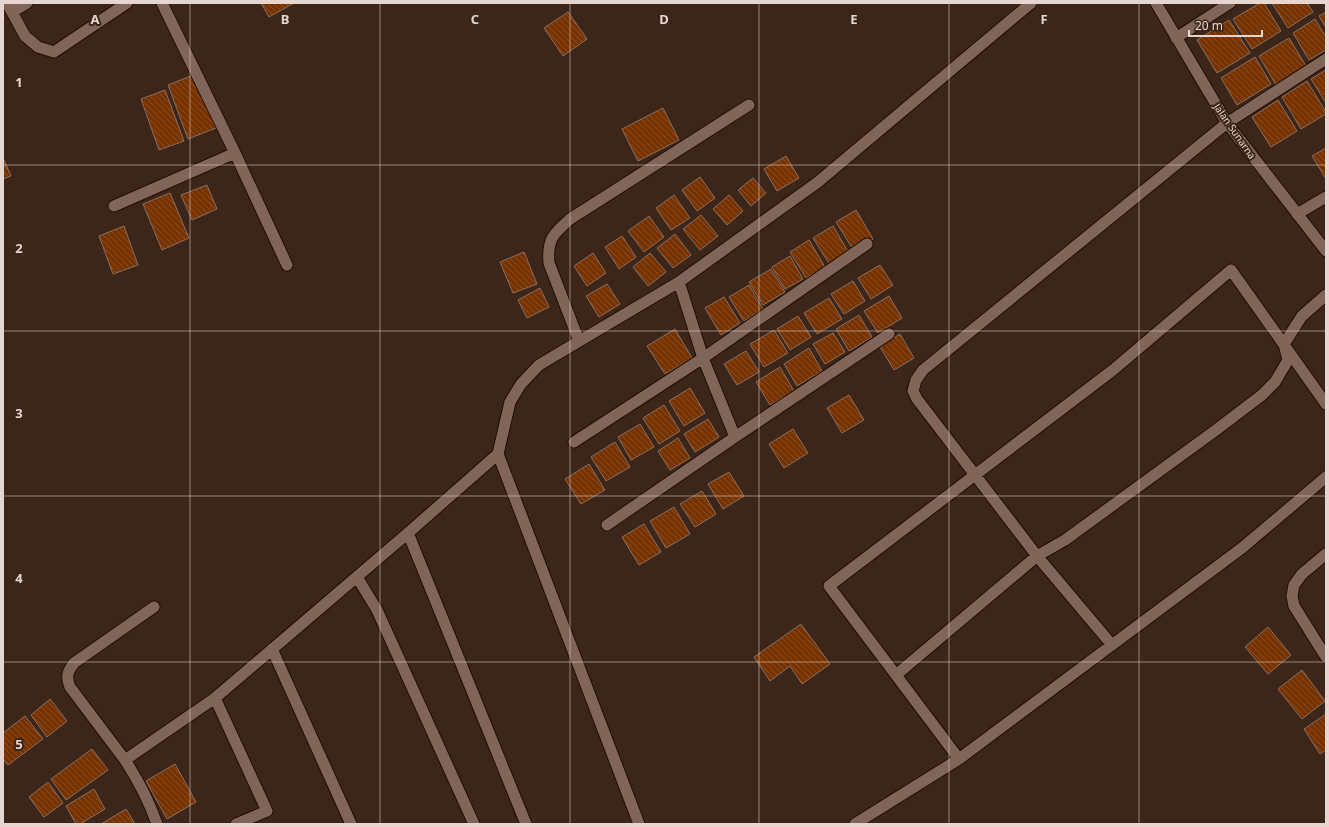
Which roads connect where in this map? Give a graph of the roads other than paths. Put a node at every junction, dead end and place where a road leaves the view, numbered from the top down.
1 (26, 3) edge
2 (127, 3) edge
3 (162, 3) edge
4 (1031, 3) edge
5 (1156, 3) edge
6 (1230, 3) edge
7 (9, 7) edge
8 (1176, 38) junction
9 (1326, 59) edge
10 (749, 105) dead end
11 (1227, 123) junction
12 (235, 153) junction
13 (1326, 197) edge
14 (114, 206) dead end
15 (1297, 214) junction
16 (867, 244) dead end
17 (1326, 251) edge
18 (287, 265) dead end
19 (679, 282) junction
20 (1326, 295) edge
21 (888, 334) dead end
22 (579, 341) junction
23 (1284, 344) junction
24 (703, 358) junction
25 (1326, 404) edge
26 (735, 437) junction
27 (574, 442) dead end
28 (498, 454) junction
29 (975, 475) junction
30 (1326, 476) edge
31 (607, 525) dead end
32 (408, 533) junction
33 (1326, 554) edge
34 (1037, 556) junction
35 (357, 577) junction
36 (154, 607) dead end
37 (1112, 645) junction
38 (272, 649) junction
39 (1326, 657) edge
40 (896, 675) junction
41 (214, 698) junction
42 (959, 759) junction
43 (125, 760) junction
44 (157, 824) edge
45 (236, 824) edge
46 (351, 824) edge
47 (474, 824) edge
48 (526, 824) edge
49 (639, 824) edge
50 (855, 824) edge

1 - 7 street
2 - 7 street
3 - 12 street
4 - 19 street
5 - 8 street, Jalan Sunarna
6 - 8 street
8 - 11 street, Jalan Sunarna
9 - 11 street
10 - 22 street
11 - 15 street, Jalan Sunarna
11 - 29 street
12 - 14 street
12 - 18 street
13 - 15 street
15 - 17 street, Jalan Sunarna
16 - 24 street
19 - 22 street
19 - 24 street
20 - 23 street
21 - 26 street
22 - 28 street
23 - 25 street
23 - 29 street
23 - 34 street
24 - 26 street
24 - 27 street
26 - 31 street
28 - 32 street
28 - 49 street
29 - 34 street
29 - 40 street
30 - 37 street
32 - 35 street
32 - 48 street
33 - 39 street
34 - 37 street
34 - 40 street
35 - 38 street
35 - 47 street
36 - 43 street
37 - 42 street
38 - 41 street
38 - 46 street
40 - 42 street
41 - 43 street
41 - 45 street
42 - 50 street
43 - 44 street

